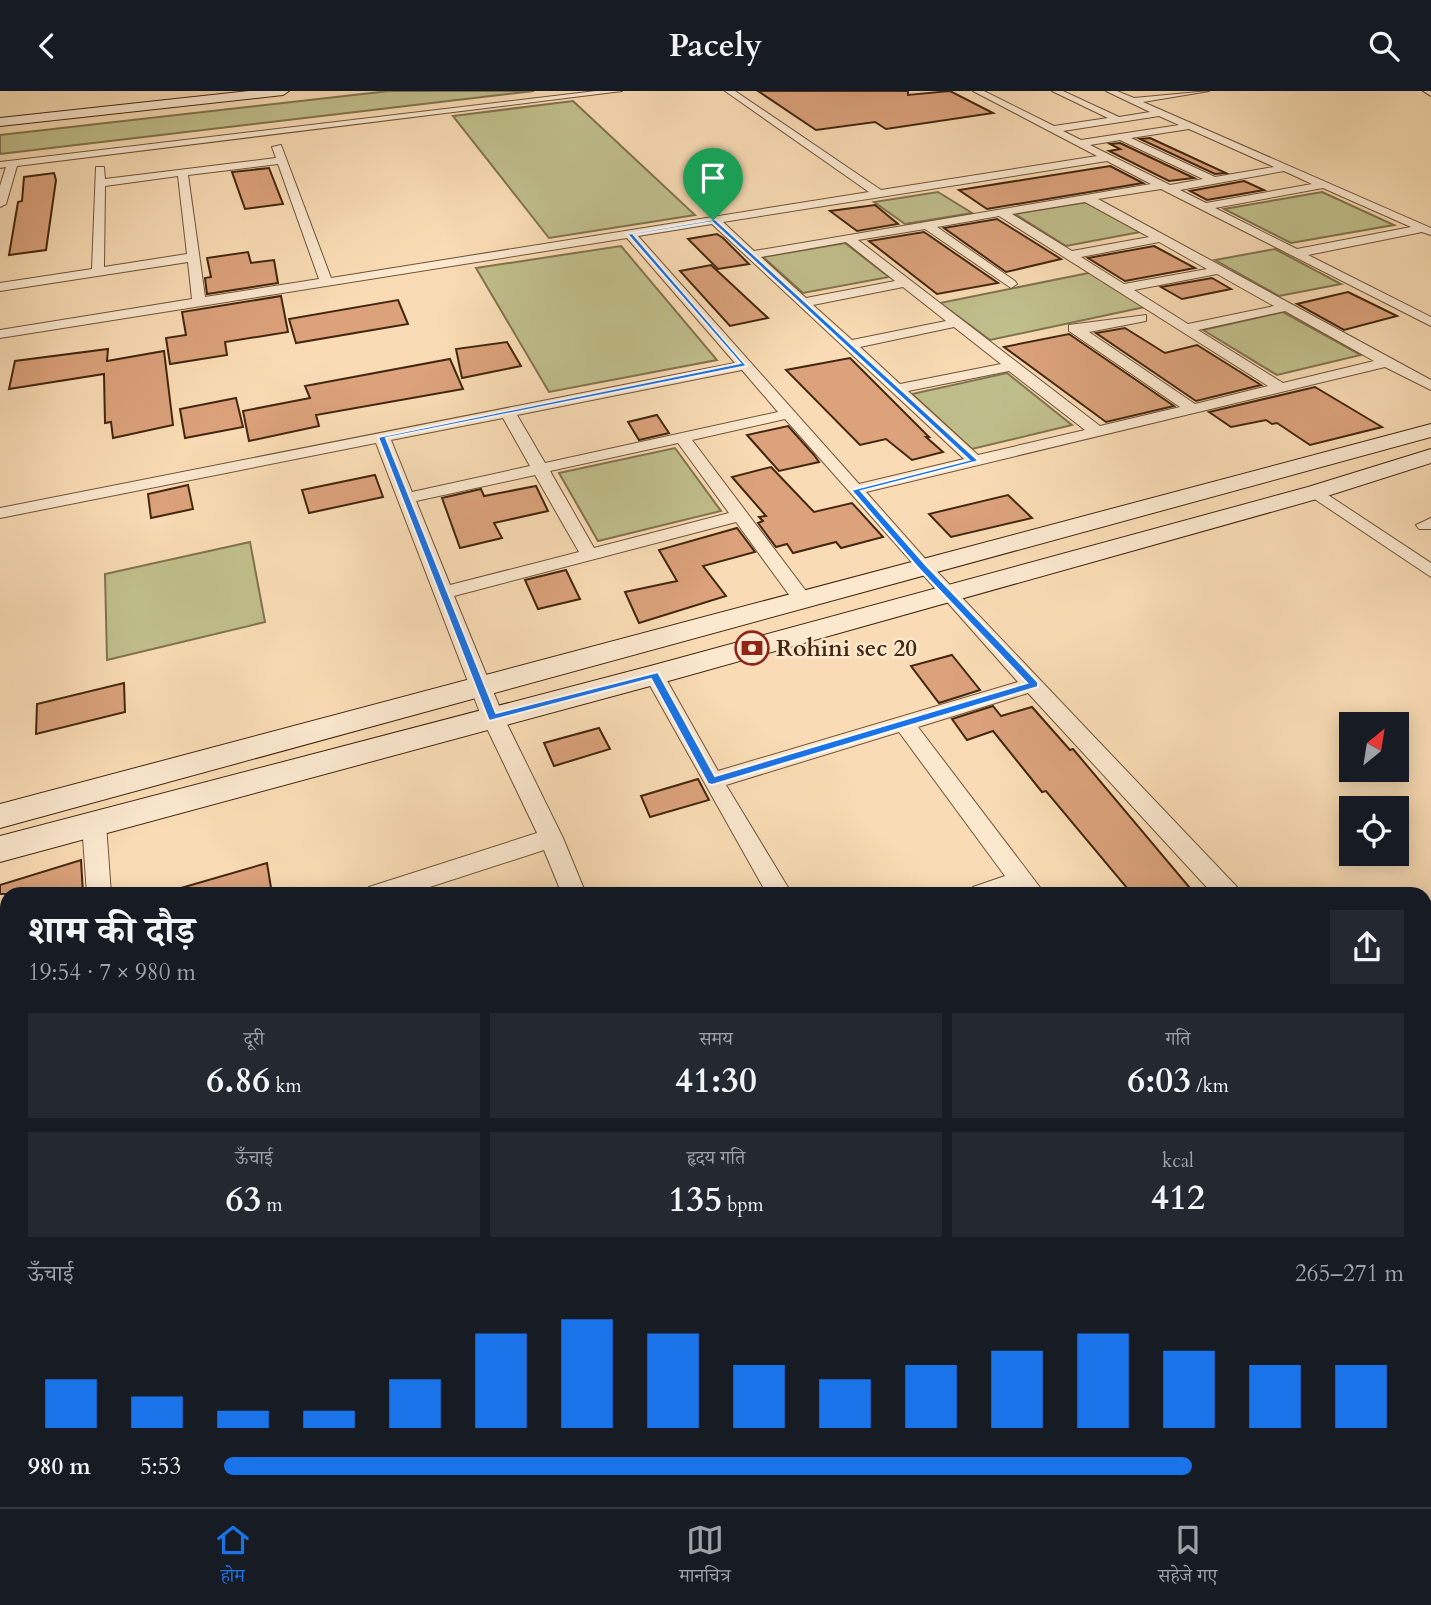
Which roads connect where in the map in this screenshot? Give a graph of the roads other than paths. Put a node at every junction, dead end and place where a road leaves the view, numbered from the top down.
1 (162, 91) edge
2 (283, 91) edge
3 (569, 91) edge
4 (618, 91) edge
5 (729, 91) edge
6 (1000, 91) edge
7 (1056, 91) edge
8 (1110, 91) edge
9 (1205, 91) edge
10 (979, 92) edge
11 (1133, 101) junction
12 (0, 109) edge
13 (1162, 113) junction
14 (1119, 120) junction
15 (0, 122) edge
16 (1191, 126) junction
17 (1055, 129) junction
18 (270, 132) junction
19 (1121, 137) junction
20 (1082, 143) junction
21 (100, 153) junction
22 (1112, 157) junction
23 (0, 158) edge
24 (282, 160) junction
25 (6, 165) edge
26 (1285, 168) junction
27 (183, 173) junction
28 (1215, 181) junction
29 (100, 183) junction
30 (1324, 185) junction
31 (1168, 187) junction
32 (879, 194) junction
33 (1087, 198) junction
34 (0, 204) edge
35 (1208, 207) junction
36 (1002, 213) junction
37 (713, 220) junction
38 (927, 225) junction
39 (1428, 229) edge
40 (630, 234) junction
41 (1161, 238) junction
42 (849, 239) junction
43 (1297, 253) junction
44 (751, 255) junction
45 (1072, 255) junction
46 (194, 257) junction
47 (1219, 270) junction
48 (98, 271) junction
49 (326, 282) junction
50 (905, 283) junction
51 (1011, 284) dead end
52 (0, 287) edge
53 (1124, 288) junction
54 (199, 302) junction
55 (802, 303) junction
56 (1287, 307) junction
57 (1141, 318) dead end
58 (1431, 321) edge
59 (956, 323) junction
60 (1187, 328) junction
61 (0, 334) edge
62 (849, 345) junction
63 (1387, 362) junction
64 (745, 365) junction
65 (1011, 366) junction
66 (1431, 386) edge
67 (1280, 387) junction
68 (899, 389) junction
69 (1193, 409) junction
70 (508, 412) junction
71 (789, 414) junction
72 (1431, 430) edge
73 (1097, 432) junction
74 (382, 437) junction
75 (682, 438) junction
76 (1431, 456) edge
77 (975, 461) junction
78 (540, 469) junction
79 (855, 490) junction
80 (1316, 492) junction
81 (406, 498) junction
82 (0, 513) edge
83 (740, 516) junction
84 (589, 555) junction
85 (923, 567) junction
86 (1431, 570) edge
87 (443, 593) junction
88 (947, 593) junction
89 (802, 600) junction
90 (654, 675) junction
91 (1034, 684) junction
92 (480, 686) junction
93 (493, 718) junction
94 (904, 724) junction
95 (712, 781) junction
96 (0, 815) edge
97 (94, 824) junction
98 (551, 838) junction
99 (0, 849) edge
100 (98, 887) edge
101 (400, 887) edge
102 (571, 887) edge
103 (776, 887) edge
104 (1028, 887) edge
105 (1222, 887) edge

1 - 12 street
2 - 15 street
3 - 23 street
4 - 18 street
5 - 32 street
6 - 10 street
7 - 14 street
8 - 11 street
9 - 11 street
10 - 17 street
11 - 13 street
13 - 14 street
13 - 16 street
14 - 17 street
16 - 19 street
16 - 26 street
17 - 20 street
18 - 21 street
18 - 24 street
19 - 20 street
19 - 28 street
20 - 22 street
21 - 25 street
21 - 29 street
22 - 31 street
22 - 32 street
24 - 27 street
24 - 49 street
25 - 34 street
26 - 28 street
26 - 30 street
27 - 29 street
27 - 46 street
28 - 31 street
29 - 48 street
30 - 35 street
30 - 39 street
31 - 33 street
31 - 35 street
32 - 37 street
33 - 36 street
33 - 41 street
35 - 43 street
36 - 38 street
36 - 45 street
37 - 40 street
37 - 44 street
38 - 42 street
38 - 51 street
39 - 43 street
40 - 49 street
40 - 64 street
41 - 45 street
41 - 47 street
42 - 44 street
42 - 50 street
43 - 58 street
44 - 55 street
45 - 53 street
46 - 48 street
46 - 54 street
47 - 53 street
47 - 56 street
48 - 52 street
49 - 54 street
50 - 55 street
50 - 59 street
53 - 60 street
54 - 61 street
55 - 62 street
56 - 60 street
56 - 63 street
57 - 69 street
59 - 62 street
59 - 65 street
60 - 67 street
62 - 68 street
63 - 66 street
63 - 67 street
64 - 70 street
64 - 71 street
65 - 68 street
65 - 73 street
67 - 69 street
68 - 77 street
69 - 73 street
70 - 74 street
70 - 78 street
71 - 75 street
71 - 79 street
72 - 85 street
73 - 77 street
74 - 81 street
74 - 82 street
75 - 78 street
75 - 83 street
76 - 80 street
77 - 79 street
78 - 81 street
78 - 84 street
79 - 85 street
80 - 86 street
80 - 88 street
81 - 87 street
83 - 84 street
83 - 89 street
84 - 87 street
85 - 88 street
85 - 89 street
87 - 92 street
88 - 90 street
88 - 91 street
89 - 92 street
90 - 93 street
90 - 95 street
91 - 94 street
91 - 105 street
92 - 93 street
92 - 96 street
93 - 97 street
93 - 98 street
94 - 95 street
94 - 104 street
95 - 103 street
97 - 99 street
97 - 100 street
98 - 101 street
98 - 102 street

